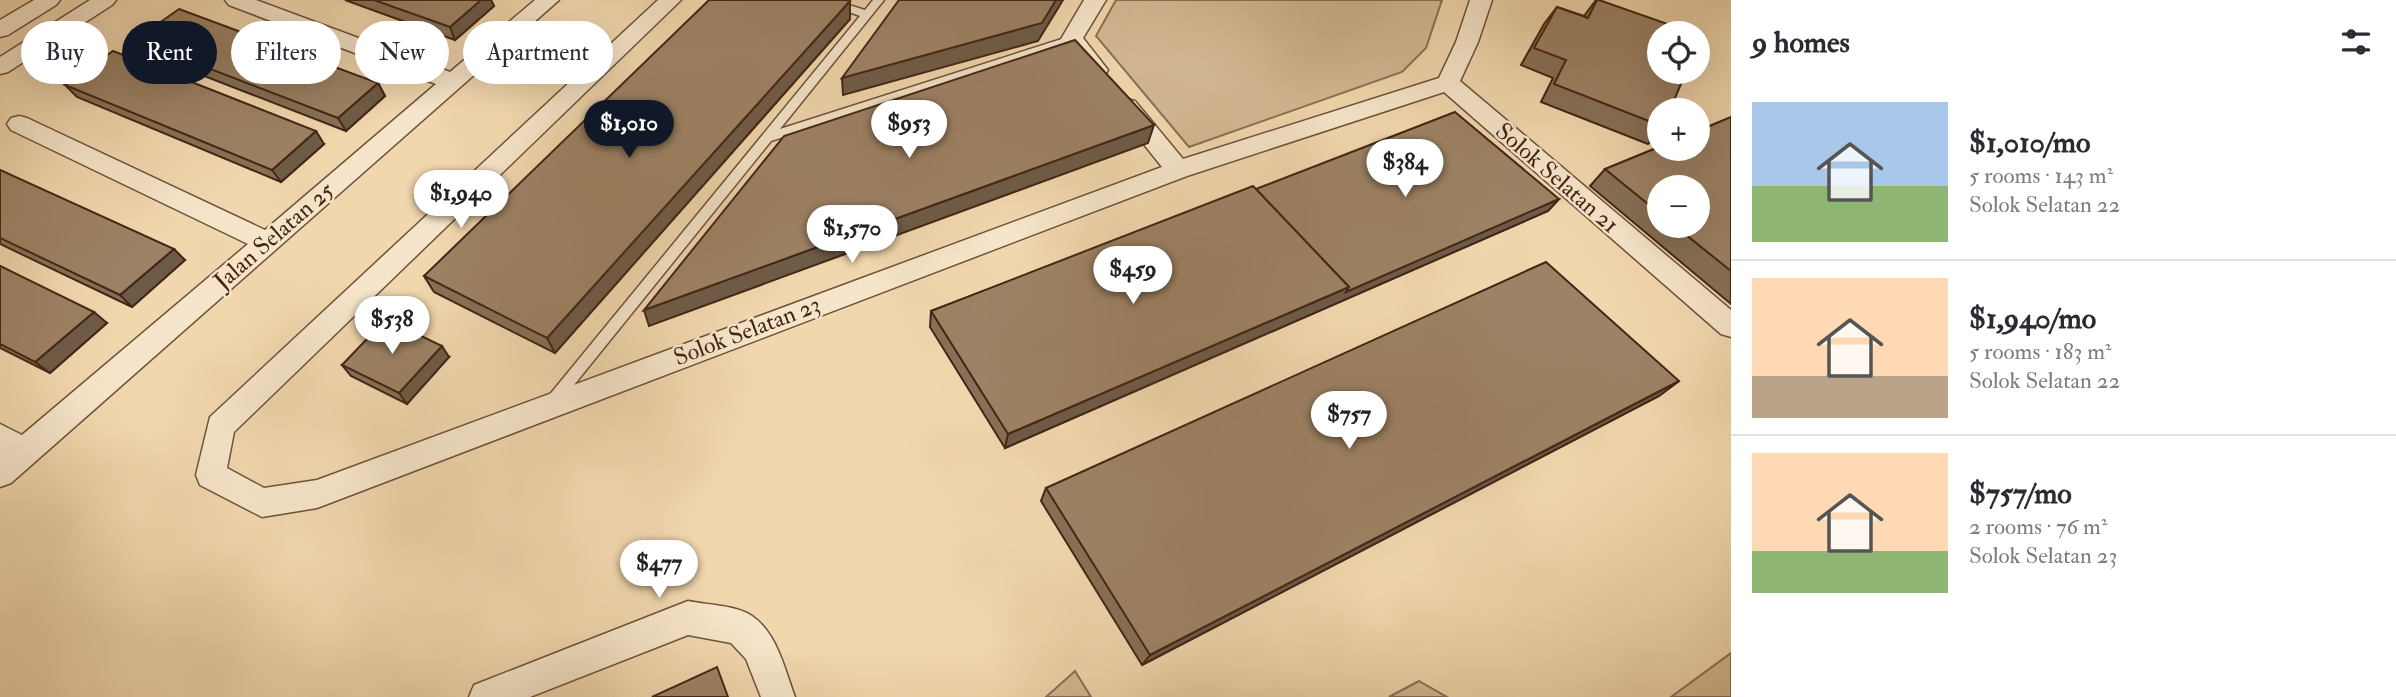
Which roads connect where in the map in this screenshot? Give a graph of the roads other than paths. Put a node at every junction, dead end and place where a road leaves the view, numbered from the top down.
1 (49, 0) edge
2 (105, 0) edge
3 (236, 0) edge
4 (548, 0) edge
5 (670, 0) edge
6 (822, 0) edge
7 (879, 0) edge
8 (1095, 0) edge
9 (1481, 0) edge
10 (867, 15) junction
11 (0, 30) edge
12 (1072, 39) junction
13 (0, 67) edge
14 (453, 82) junction
15 (1448, 83) junction
16 (19, 124) dead end
17 (766, 138) junction
18 (1178, 170) junction
19 (267, 242) junction
20 (1731, 326) edge
21 (547, 409) junction
22 (12, 444) edge
23 (0, 473) edge
24 (486, 697) edge
25 (779, 697) edge

1 - 11 street
2 - 13 street
3 - 14 street
4 - 14 street, Jalan Selatan 25
5 - 21 street, Solok Selatan 23
6 - 10 lane
7 - 10 lane
8 - 12 street
9 - 15 street
10 - 17 lane
12 - 17 lane
12 - 18 street
14 - 19 street, Jalan Selatan 25
15 - 18 street, Solok Selatan 23
15 - 20 street, Solok Selatan 21
16 - 19 street
17 - 21 lane
18 - 21 street, Solok Selatan 23
19 - 22 street, Jalan Selatan 25
22 - 23 street, Jalan Selatan 25
24 - 25 street

